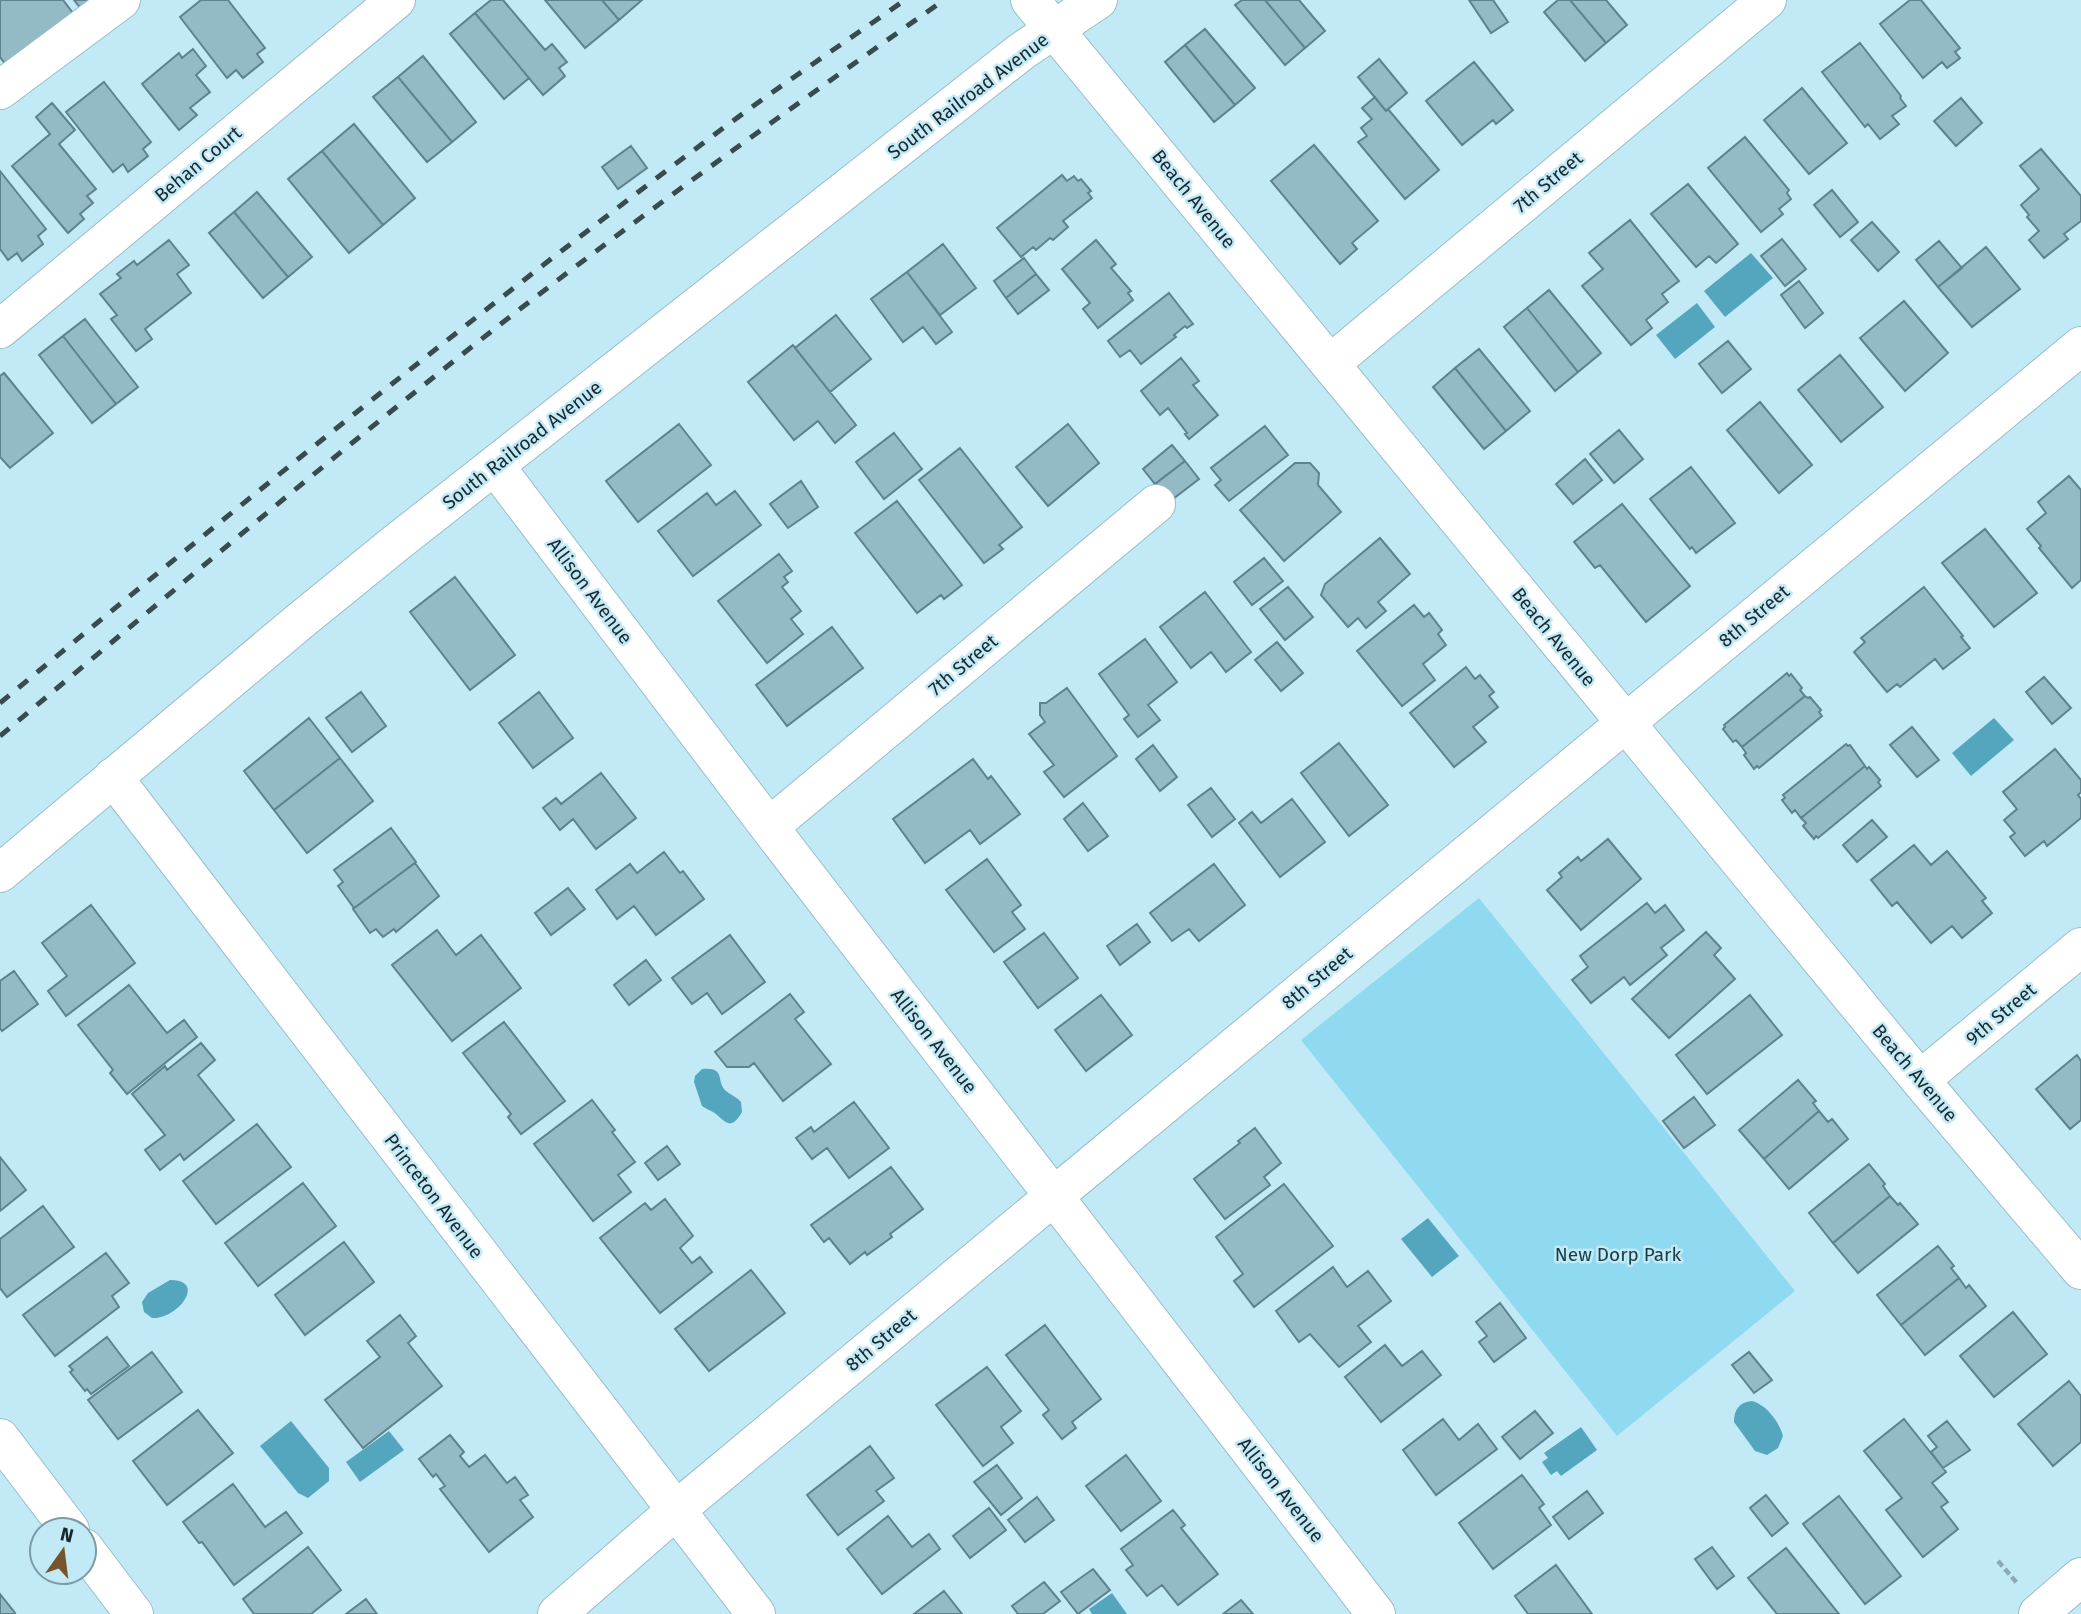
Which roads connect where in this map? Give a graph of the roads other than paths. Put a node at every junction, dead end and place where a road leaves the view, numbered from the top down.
1 (121, 0) edge
2 (396, 0) edge
3 (1030, 0) edge
4 (1098, 0) edge
5 (1767, 0) edge
6 (1055, 30) junction
7 (0, 90) edge
8 (0, 329) edge
9 (2081, 346) edge
10 (1330, 364) junction
11 (495, 466) junction
12 (1156, 504) dead end
13 (1625, 723) junction
14 (113, 777) junction
15 (769, 827) junction
16 (0, 873) edge
17 (2081, 947) edge
18 (1920, 1080) junction
19 (1054, 1196) junction
20 (2081, 1270) edge
21 (0, 1438) edge
22 (675, 1511) junction
23 (59, 1516) edge
24 (98, 1566) edge
25 (2081, 1577) edge
26 (2029, 1600) edge
27 (134, 1614) edge
28 (557, 1614) edge
29 (755, 1614) edge
30 (1376, 1614) edge

1 - 7 street
2 - 8 street, Behan Court
3 - 6 street, Beach Avenue
4 - 6 street, South Railroad Avenue
5 - 10 street, 7th Street
6 - 10 street, Beach Avenue
6 - 11 street, South Railroad Avenue
9 - 13 street, 8th Street
10 - 13 street, Beach Avenue
11 - 14 street, South Railroad Avenue
11 - 15 street, Allison Avenue
12 - 15 street, 7th Street
13 - 18 street, Beach Avenue
13 - 19 street, 8th Street
14 - 16 street, South Railroad Avenue
14 - 22 street, Princeton Avenue
15 - 19 street, Allison Avenue
17 - 18 street, 9th Street
18 - 20 street, Beach Avenue
19 - 22 street, 8th Street
19 - 30 street, Allison Avenue
21 - 23 street
22 - 28 street, 8th Street
22 - 29 street, Princeton Avenue
24 - 27 street
25 - 26 street

